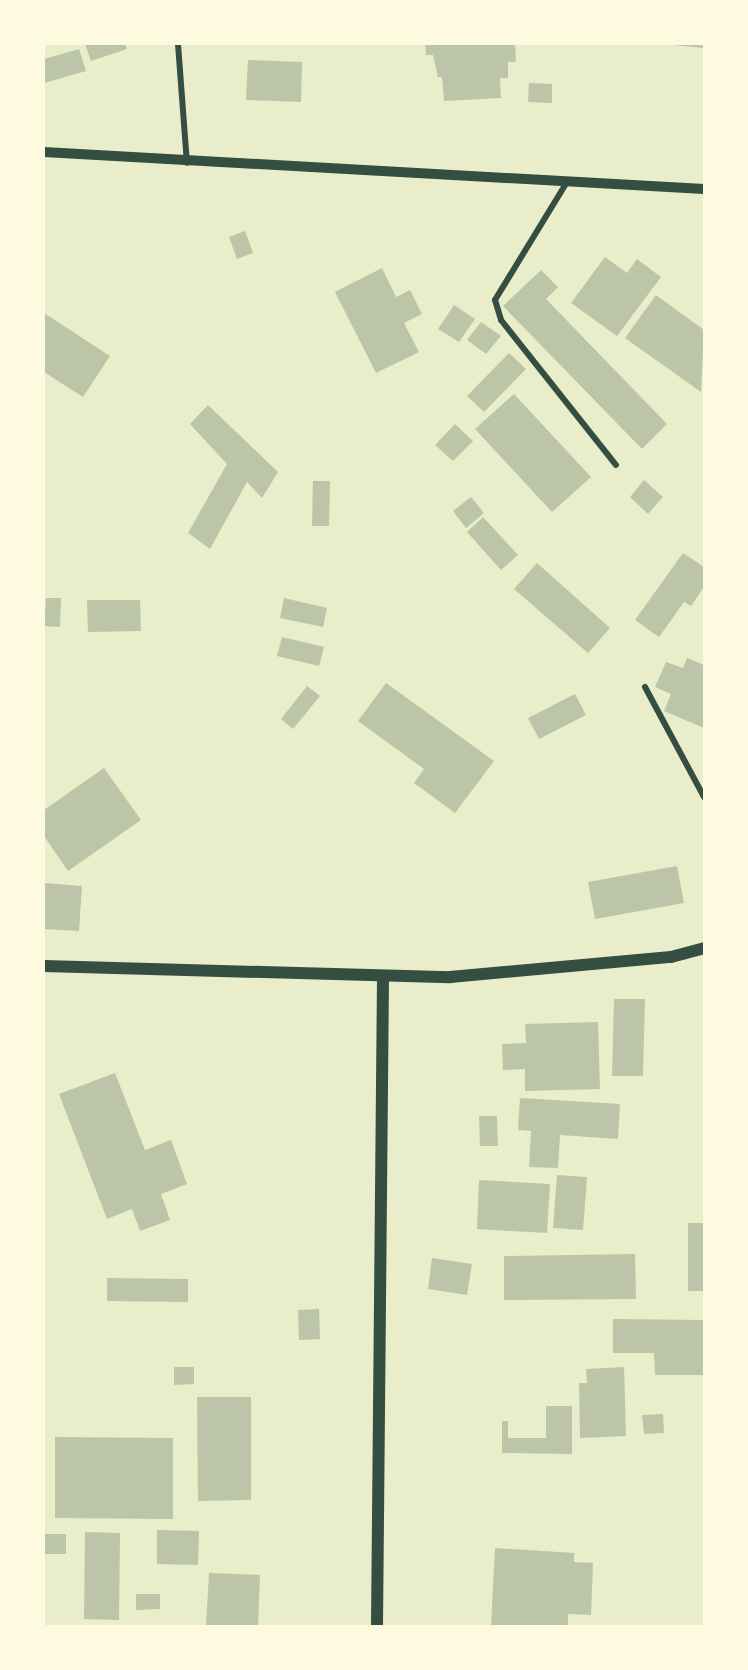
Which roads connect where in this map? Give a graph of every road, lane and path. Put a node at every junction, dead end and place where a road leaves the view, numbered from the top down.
1 (178, 44) edge
2 (44, 152) edge
3 (187, 163) junction
4 (568, 181) junction
5 (705, 189) edge
6 (616, 465) dead end
7 (645, 687) dead end
8 (705, 797) edge
9 (705, 948) edge
10 (44, 966) edge
11 (383, 976) junction
12 (377, 1626) edge

1 - 3 street
2 - 3 street
3 - 4 street
4 - 5 street
4 - 6 street
7 - 8 street
9 - 11 main road
10 - 11 main road
11 - 12 main road

